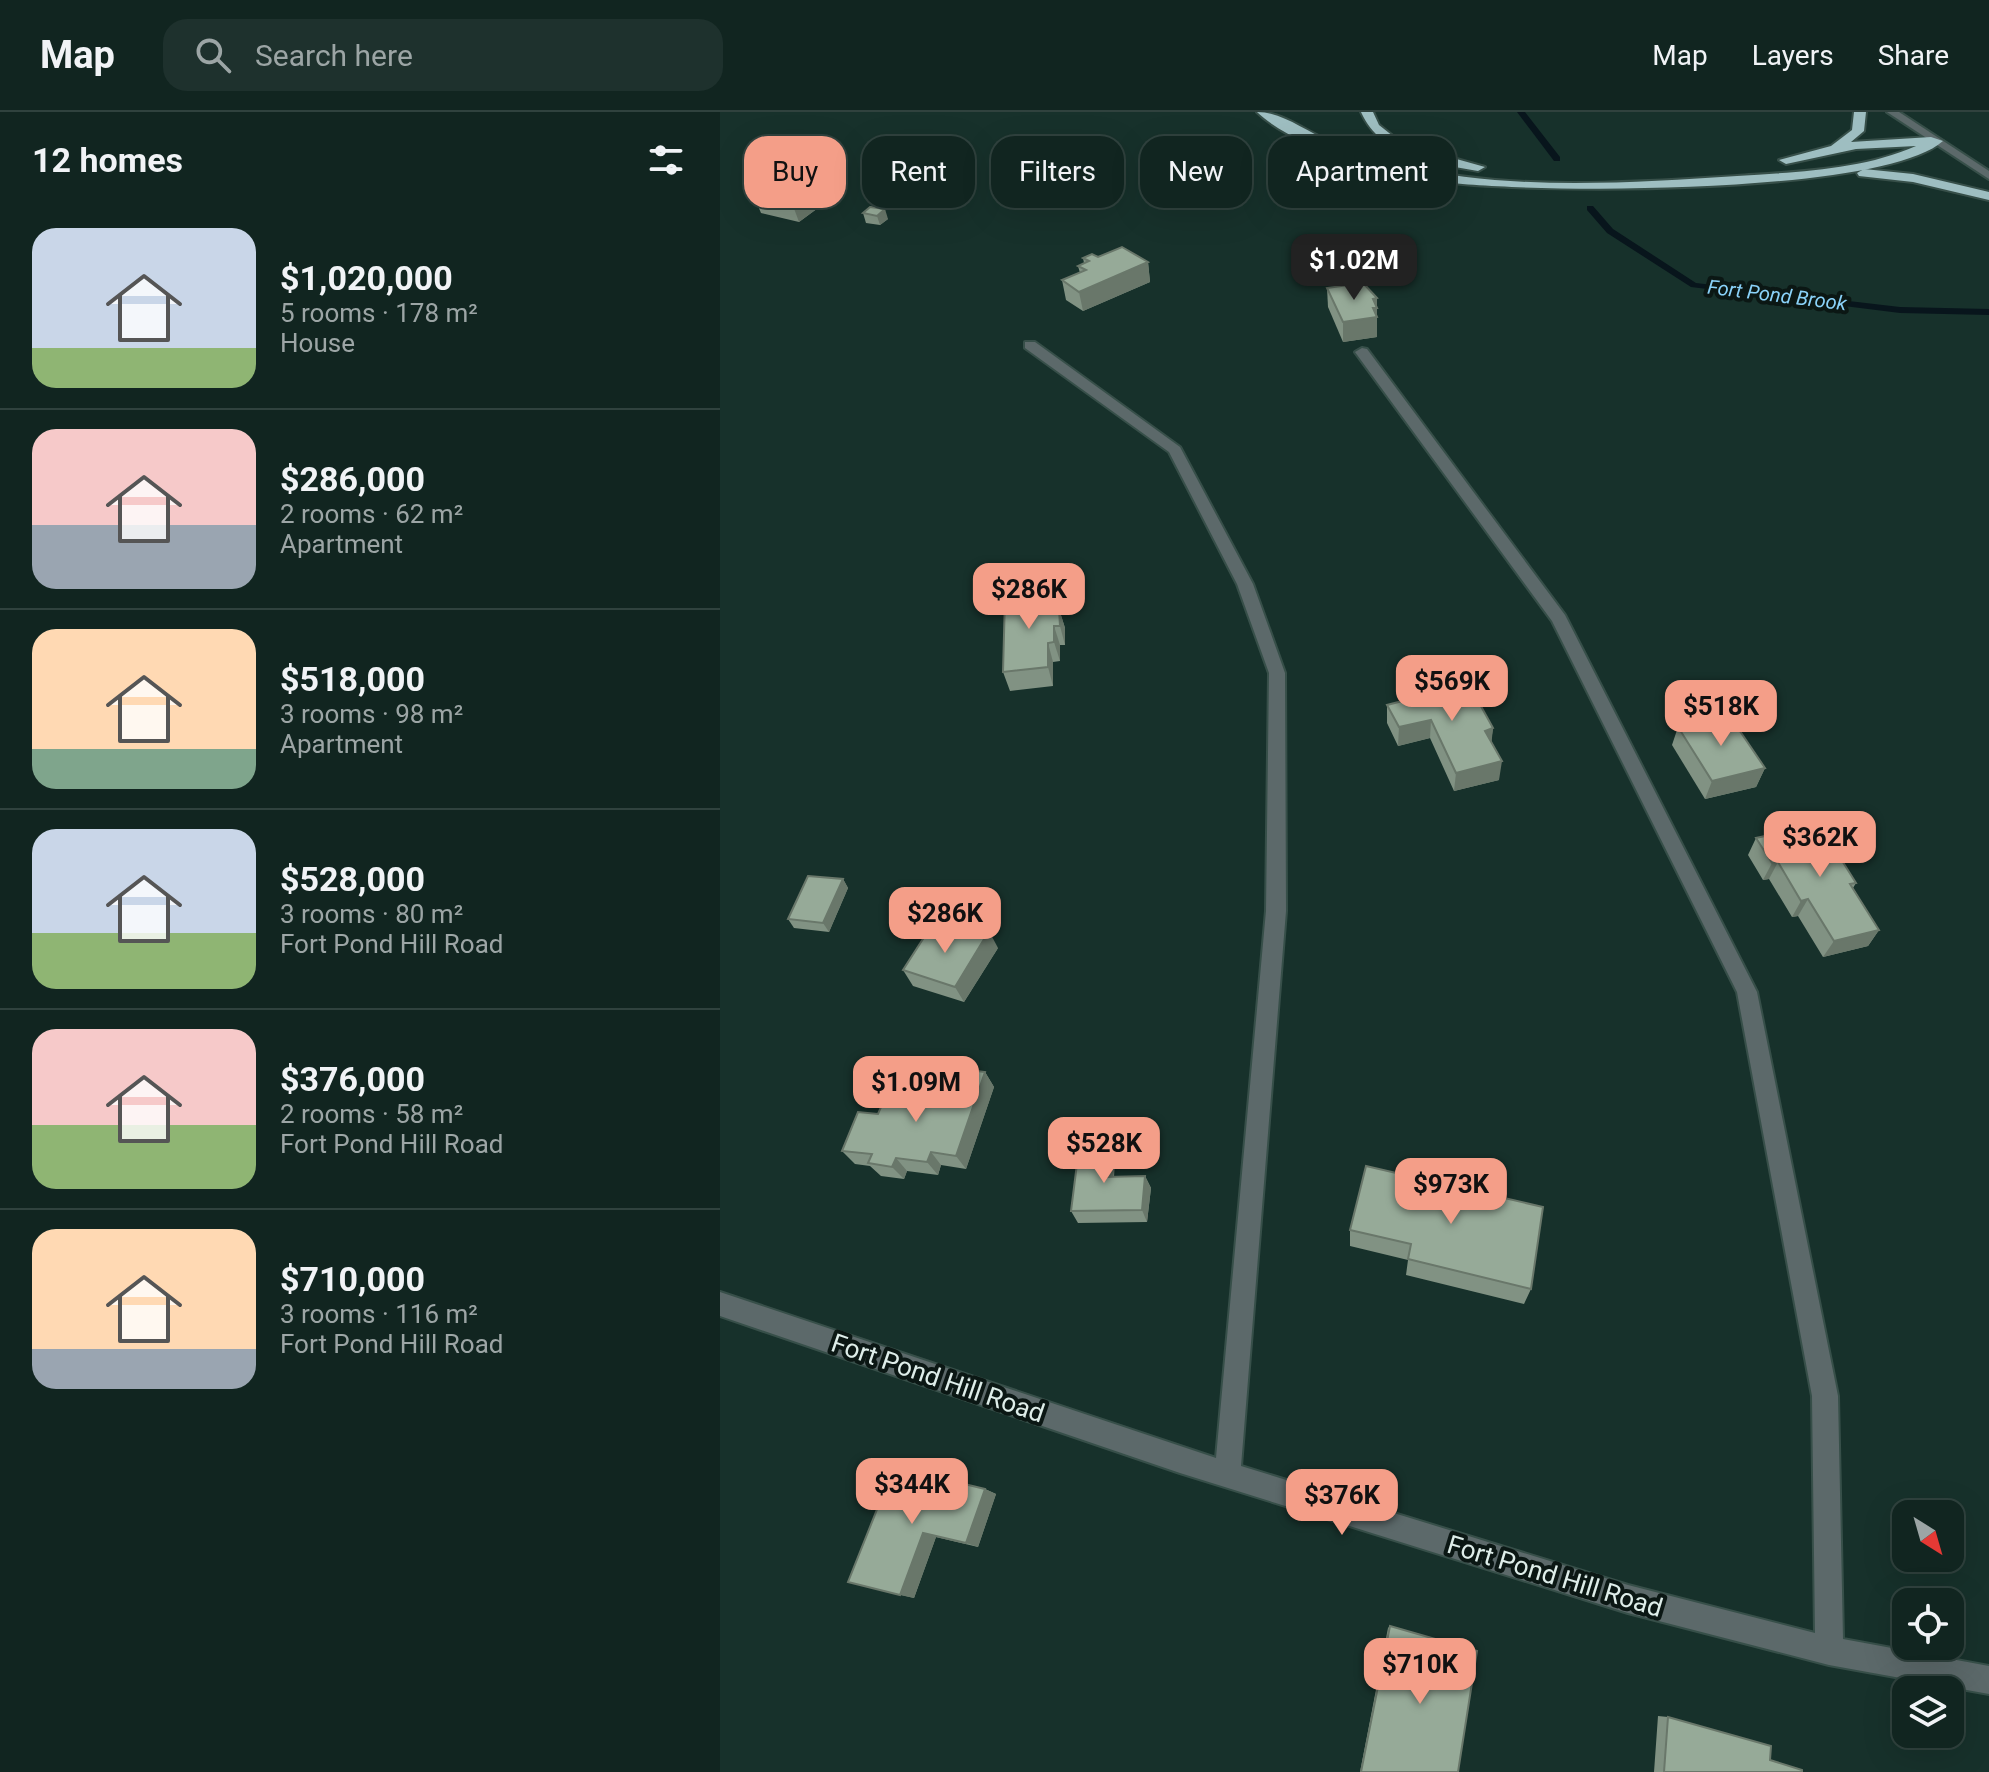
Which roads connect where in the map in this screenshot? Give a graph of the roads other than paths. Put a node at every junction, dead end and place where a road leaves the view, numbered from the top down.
1 (1263, 112) edge
2 (1367, 112) edge
3 (1860, 112) edge
4 (1892, 112) edge
5 (1937, 141) junction
6 (1829, 150) junction
7 (1801, 172) junction
8 (1989, 176) edge
9 (1989, 196) edge
10 (1030, 345) dead end
11 (1362, 352) dead end
12 (720, 1304) edge
13 (1227, 1475) junction
14 (1829, 1651) junction
15 (1989, 1680) edge

1 - 7 highway
2 - 6 highway
3 - 6 highway
4 - 5 street
5 - 6 highway
5 - 7 highway
5 - 8 street
7 - 9 highway
10 - 13 street
11 - 14 street
12 - 13 street, Fort Pond Hill Road
13 - 14 street, Fort Pond Hill Road
14 - 15 street, Fort Pond Hill Road

